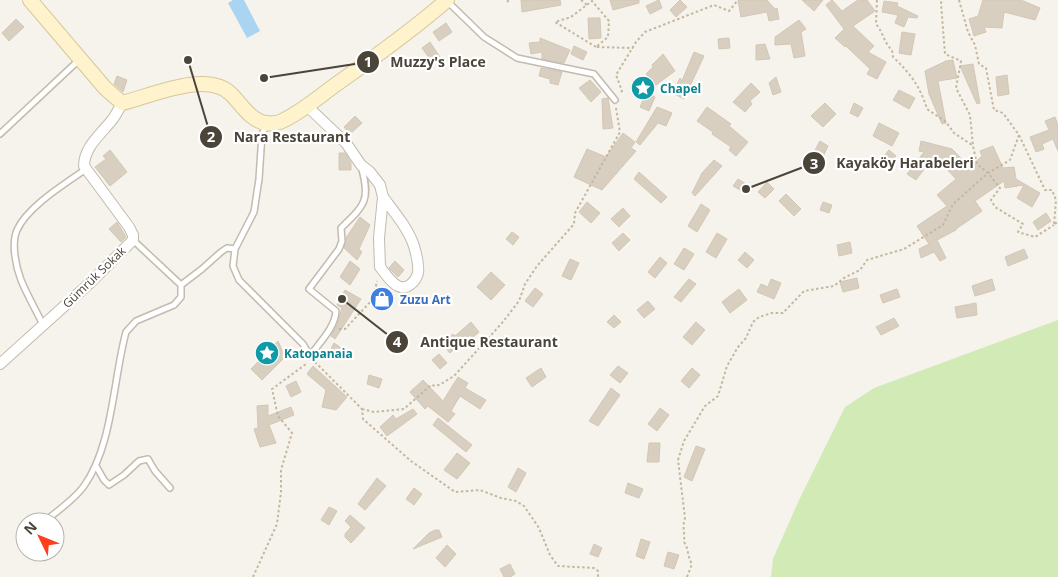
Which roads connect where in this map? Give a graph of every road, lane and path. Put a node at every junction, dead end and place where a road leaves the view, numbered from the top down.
1 (30, 0) edge
2 (447, 0) edge
3 (581, 0) edge
4 (715, 0) edge
5 (738, 0) edge
6 (877, 0) edge
7 (942, 0) edge
8 (959, 0) edge
9 (587, 5) junction
10 (714, 5) junction
11 (596, 48) junction
12 (633, 48) junction
13 (80, 58) junction
14 (615, 100) junction
15 (122, 103) junction
16 (306, 105) junction
17 (267, 124) junction
18 (0, 134) edge
19 (1019, 135) junction
20 (973, 146) junction
21 (361, 164) junction
22 (86, 169) junction
23 (988, 173) junction
24 (383, 197) junction
25 (1058, 221) edge
26 (1054, 225) junction
27 (133, 240) junction
28 (235, 249) junction
29 (380, 267) junction
30 (181, 285) junction
31 (43, 325) junction
32 (329, 330) junction
33 (310, 356) junction
34 (0, 364) edge
35 (362, 409) junction
36 (96, 466) junction
37 (170, 488) dead end
38 (55, 512) edge
39 (253, 577) edge
40 (598, 577) edge
41 (687, 577) edge

1 - 13 street
2 - 14 lane
2 - 16 street
3 - 9 path
4 - 10 path
5 - 10 path
6 - 20 path
7 - 20 path
8 - 19 path
9 - 11 path
9 - 11 path
10 - 12 path
11 - 12 path
12 - 14 path
13 - 15 street
13 - 18 lane
14 - 35 path
15 - 17 street
15 - 22 street
16 - 17 street
16 - 21 street
17 - 28 lane
19 - 23 path
19 - 26 path
20 - 23 path
21 - 24 street
21 - 32 lane
22 - 27 street, Gümrük Sokak
22 - 31 lane
23 - 26 path
23 - 41 path
24 - 29 street
24 - 29 street
25 - 26 path
27 - 30 lane
27 - 31 street, Gümrük Sokak
28 - 30 lane
28 - 33 lane
29 - 32 path
30 - 36 lane
31 - 34 street, Gümrük Sokak
32 - 33 lane
33 - 35 path
33 - 39 path
35 - 40 path
36 - 37 lane
36 - 38 lane

